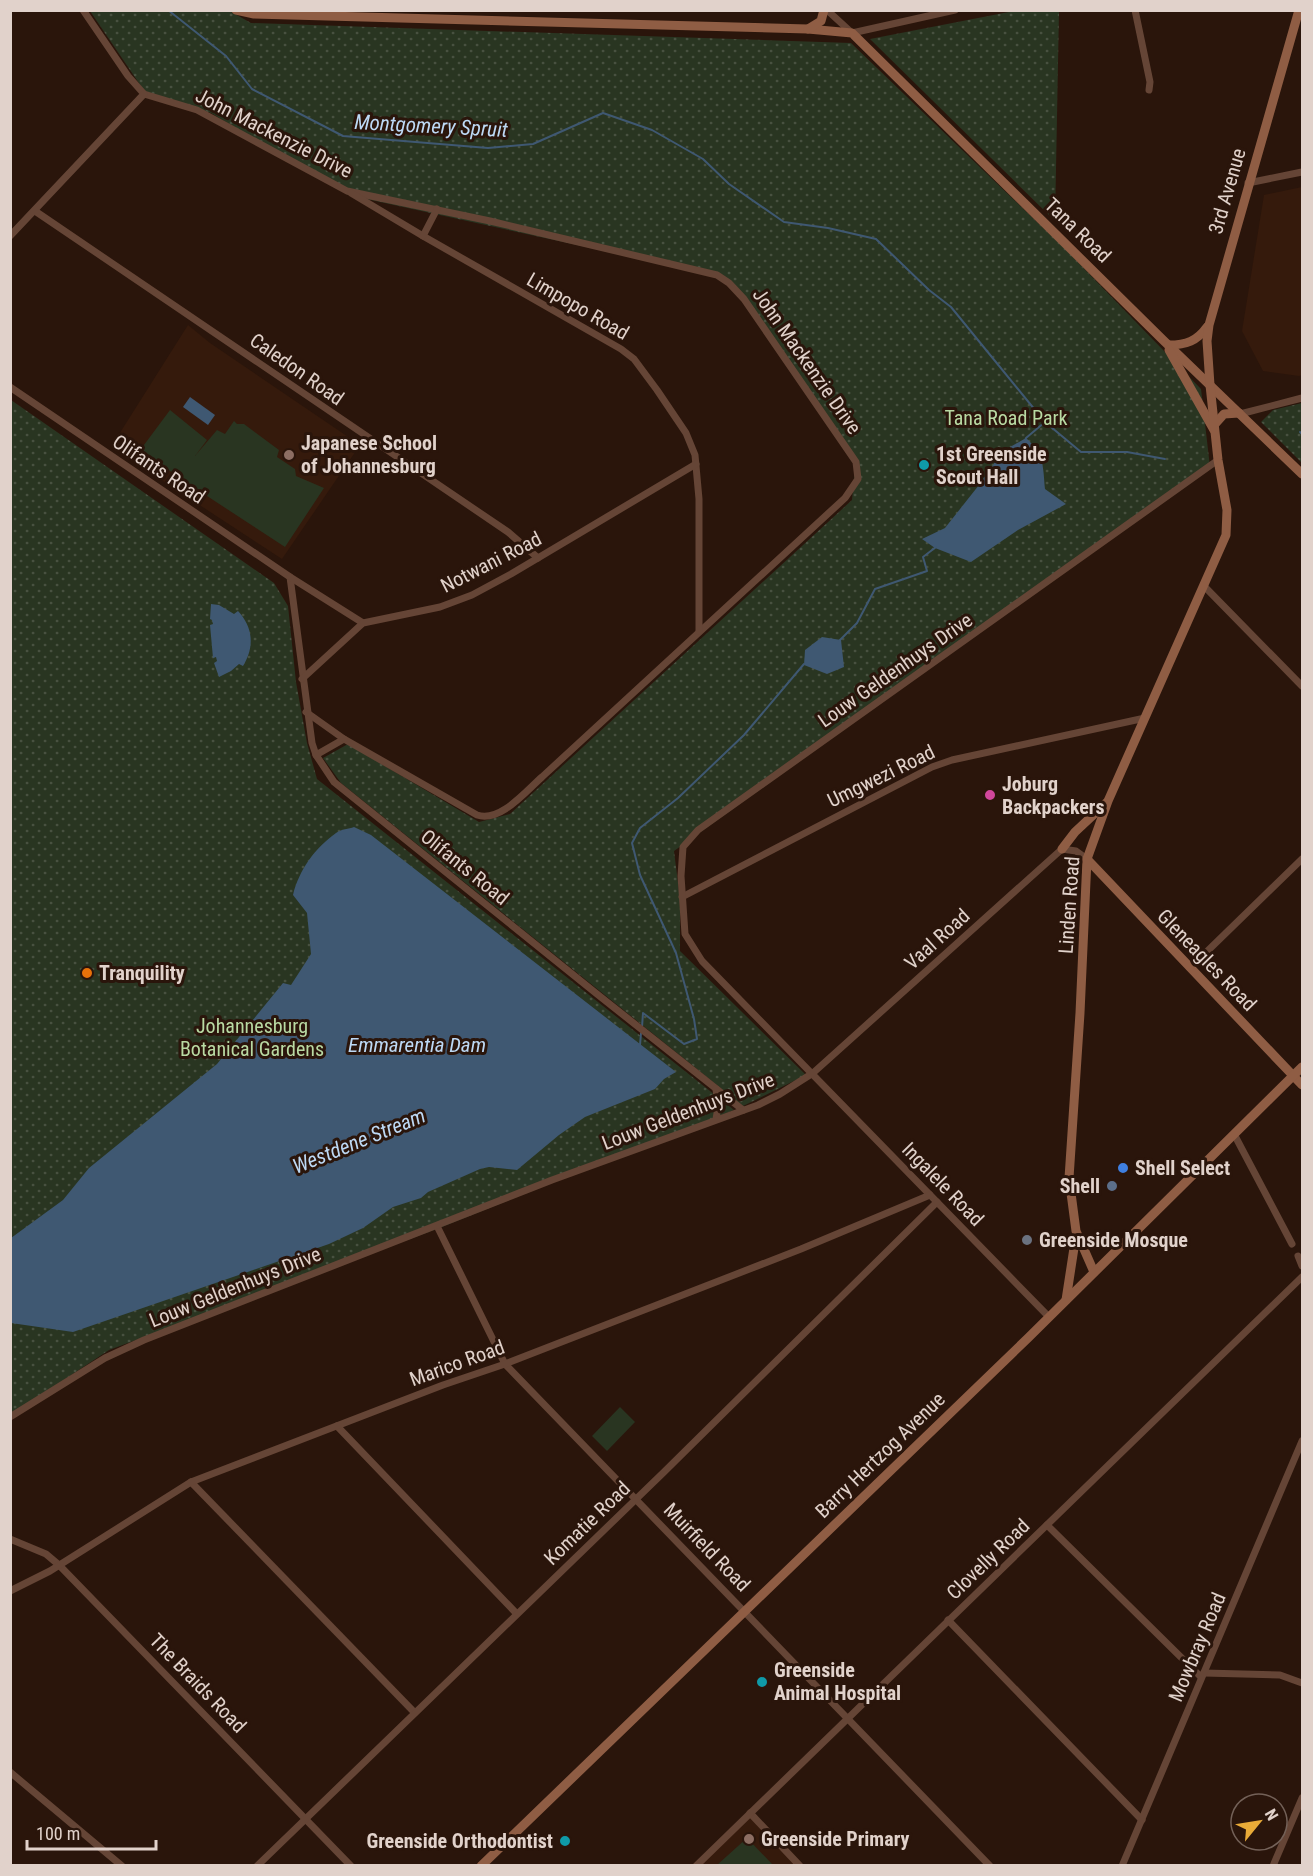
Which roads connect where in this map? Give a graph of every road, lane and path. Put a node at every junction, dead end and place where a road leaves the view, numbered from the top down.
1 (83, 10) edge
2 (236, 10) edge
3 (490, 10) edge
4 (826, 10) edge
5 (955, 10) edge
6 (1136, 10) edge
7 (1299, 10) edge
8 (490, 21) junction
9 (808, 29) junction
10 (852, 33) junction
11 (1149, 90) dead end
12 (144, 94) junction
13 (1302, 172) edge
14 (1248, 183) junction
15 (347, 191) junction
16 (436, 209) junction
17 (35, 211) junction
18 (10, 236) edge
19 (423, 236) junction
20 (1209, 325) junction
21 (1166, 343) junction
22 (1210, 385) junction
23 (10, 387) edge
24 (1302, 398) edge
25 (1240, 413) junction
26 (1215, 429) junction
27 (1218, 460) junction
28 (696, 464) junction
29 (1302, 474) edge
30 (538, 558) junction
31 (290, 577) junction
32 (1204, 586) junction
33 (363, 623) junction
34 (699, 631) junction
35 (302, 679) junction
36 (1302, 686) edge
37 (306, 712) junction
38 (1145, 718) junction
39 (344, 739) junction
40 (316, 755) junction
41 (1108, 801) junction
42 (1062, 849) junction
43 (1302, 859) edge
44 (1087, 860) junction
45 (682, 897) junction
46 (1190, 968) junction
47 (1302, 1068) edge
48 (813, 1073) junction
49 (1294, 1076) junction
50 (1302, 1085) edge
51 (716, 1089) junction
52 (743, 1110) junction
53 (716, 1119) junction
54 (1234, 1134) junction
55 (930, 1195) junction
56 (937, 1202) junction
57 (437, 1226) junction
58 (1076, 1231) junction
59 (1292, 1244) dead end
60 (1298, 1256) dead end
61 (1302, 1266) edge
62 (1094, 1272) junction
63 (1302, 1277) edge
64 (1066, 1300) junction
65 (1049, 1317) junction
66 (505, 1364) junction
67 (10, 1417) edge
68 (337, 1426) junction
69 (1302, 1441) edge
70 (191, 1482) junction
71 (636, 1498) junction
72 (1047, 1525) junction
73 (10, 1539) edge
74 (59, 1564) junction
75 (10, 1591) edge
76 (745, 1611) junction
77 (516, 1613) junction
78 (948, 1620) junction
79 (1202, 1675) junction
80 (1302, 1683) edge
81 (414, 1712) junction
82 (849, 1717) junction
83 (10, 1772) edge
84 (1302, 1798) edge
85 (750, 1813) junction
86 (306, 1818) junction
87 (1142, 1820) junction
88 (122, 1866) edge
89 (257, 1866) edge
90 (351, 1866) edge
91 (481, 1866) edge
92 (696, 1866) edge
93 (800, 1866) edge
94 (990, 1866) edge
95 (1122, 1866) edge
96 (1273, 1866) edge

1 - 12 street
2 - 8 main road
3 - 8 street
4 - 9 main road
4 - 10 street, Tana Road
5 - 10 street
6 - 11 street
7 - 14 main road, 3rd Avenue
8 - 9 main road
9 - 10 main road
10 - 21 main road, Tana Road
12 - 15 street, John Mackenzie Drive
12 - 17 street
13 - 14 street
14 - 20 main road, 3rd Avenue
15 - 16 street, John Mackenzie Drive
15 - 19 street, Limpopo Road
16 - 19 street
16 - 34 street, John Mackenzie Drive
17 - 18 street
17 - 30 street, Caledon Road
19 - 28 street, Limpopo Road
20 - 21 main road
20 - 22 main road, 3rd Avenue
21 - 22 main road, Tana Road
21 - 26 main road
22 - 25 main road, Tana Road
22 - 26 main road, Linden Road
23 - 31 street, Olifants Road
24 - 25 street
25 - 26 main road
25 - 29 main road, Tana Road
26 - 27 main road, Linden Road
27 - 32 main road, Linden Road
27 - 45 street, Louw Geldenhuys Drive
28 - 30 street, Notwani Road
28 - 34 street, Limpopo Road
30 - 33 street, Notwani Road
31 - 33 street, Olifants Road
31 - 35 street, Olifants Road
32 - 36 street
32 - 38 main road, Linden Road
33 - 35 street, Notwani Road
34 - 39 street, John Mackenzie Drive
35 - 37 street, Olifants Road
37 - 39 street, John Mackenzie Drive
37 - 40 street, Olifants Road
38 - 41 main road, Linden Road
38 - 45 street, Umgwezi Road
39 - 40 street
40 - 51 street, Olifants Road
41 - 42 main road
41 - 44 main road, Linden Road
42 - 44 street
42 - 48 street, Vaal Road
43 - 46 street
44 - 46 main road, Gleneagles Road
44 - 58 main road, Linden Road
45 - 48 street, Louw Geldenhuys Drive
46 - 49 main road, Gleneagles Road
47 - 49 main road, Barry Hertzog Avenue
48 - 52 street, Louw Geldenhuys Drive
48 - 55 street, Ingalele Road
49 - 50 main road, Gleneagles Road
49 - 54 main road, Barry Hertzog Avenue
51 - 52 street, Olifants Road
51 - 53 street
52 - 53 street, Louw Geldenhuys Drive
53 - 57 street, Louw Geldenhuys Drive
54 - 59 street
54 - 62 main road, Barry Hertzog Avenue
55 - 56 street, Ingalele Road
55 - 66 street, Marico Road
56 - 65 street, Ingalele Road
56 - 71 street, Komatie Road
57 - 66 street, Muirfield Road
57 - 67 street, Louw Geldenhuys Drive
58 - 62 main road, Linden Road
58 - 64 main road
60 - 61 street
62 - 64 main road, Barry Hertzog Avenue
63 - 72 street, Clovelly Road
64 - 65 main road, Barry Hertzog Avenue
65 - 76 main road, Barry Hertzog Avenue
66 - 68 street, Marico Road
66 - 71 street, Muirfield Road
68 - 70 street, Marico Road
68 - 77 street
69 - 79 street, Mowbray Road
70 - 74 street, Marico Road
70 - 81 street
71 - 76 street, Muirfield Road
71 - 77 street, Komatie Road
72 - 78 street, Clovelly Road
72 - 79 street
73 - 74 street, The Braids Road
74 - 75 street, Marico Road
74 - 86 street, The Braids Road
76 - 82 street, Muirfield Road
76 - 91 main road, Barry Hertzog Avenue
77 - 81 street, Komatie Road
78 - 82 street, Clovelly Road
78 - 87 street
79 - 80 street
79 - 87 street, Mowbray Road
81 - 86 street, Komatie Road
82 - 85 street, Clovelly Road
82 - 94 street, Muirfield Road
83 - 88 street
84 - 96 street
85 - 92 street, Clovelly Road
85 - 93 street
86 - 89 street, Komatie Road
86 - 90 street, The Braids Road
87 - 95 street, Mowbray Road

